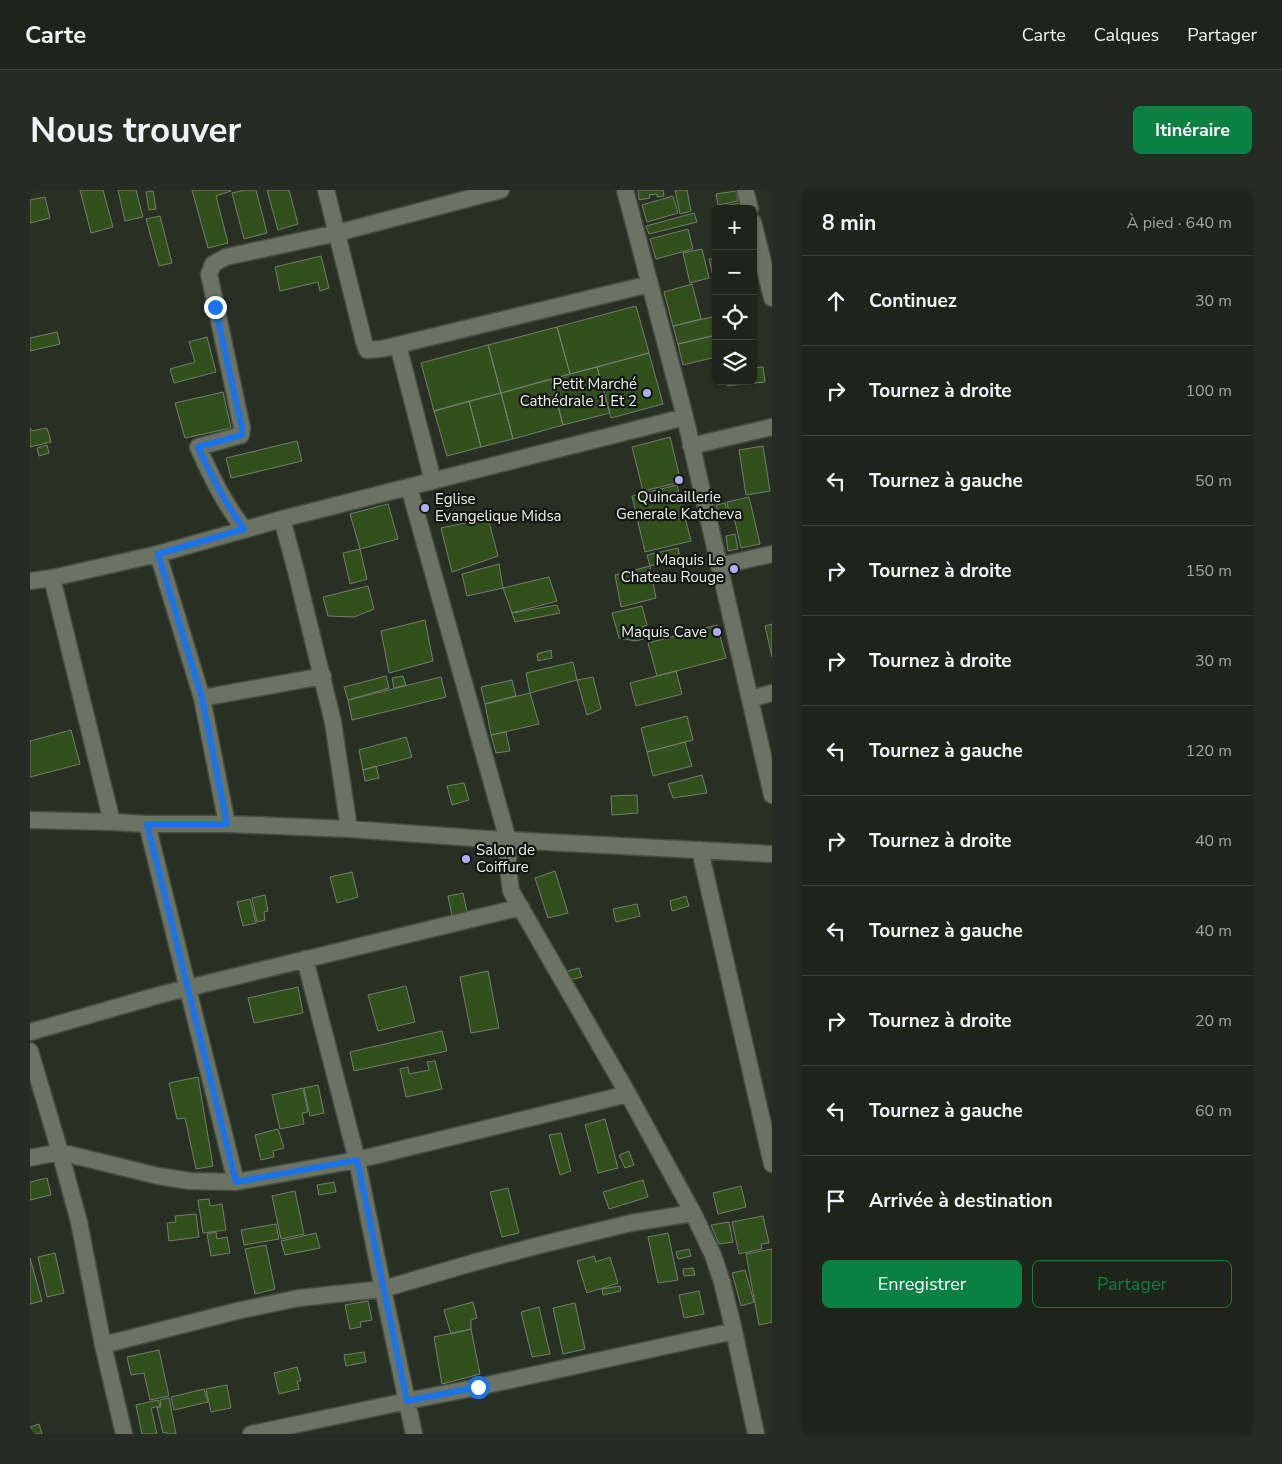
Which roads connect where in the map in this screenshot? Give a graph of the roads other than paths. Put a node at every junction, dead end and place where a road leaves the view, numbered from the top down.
1 (326, 190) edge
2 (501, 190) edge
3 (625, 190) edge
4 (745, 190) edge
5 (749, 205) edge
6 (337, 233) junction
7 (757, 238) edge
8 (650, 284) junction
9 (772, 298) edge
10 (398, 345) junction
11 (685, 417) junction
12 (772, 427) edge
13 (691, 446) junction
14 (432, 481) junction
15 (409, 487) junction
16 (282, 519) junction
17 (244, 529) junction
18 (158, 554) junction
19 (772, 554) edge
20 (719, 566) junction
21 (52, 578) junction
22 (30, 581) edge
23 (323, 676) junction
24 (772, 693) edge
25 (202, 698) junction
26 (750, 699) junction
27 (772, 795) edge
28 (30, 820) edge
29 (112, 822) junction
30 (147, 824) junction
31 (227, 824) junction
32 (349, 829) junction
33 (508, 840) junction
34 (700, 850) junction
35 (772, 854) edge
36 (521, 907) junction
37 (305, 959) junction
38 (188, 988) junction
39 (30, 1032) edge
40 (30, 1051) edge
41 (628, 1094) junction
42 (60, 1152) junction
43 (30, 1158) edge
44 (357, 1160) junction
45 (772, 1164) edge
46 (236, 1182) junction
47 (693, 1213) junction
48 (383, 1289) junction
49 (734, 1331) junction
50 (103, 1345) junction
51 (407, 1401) junction
52 (124, 1434) edge
53 (251, 1434) edge
54 (414, 1434) edge
55 (756, 1434) edge

1 - 6 street
2 - 6 street
3 - 8 street
4 - 5 street
6 - 10 street
6 - 17 street
7 - 9 street
8 - 10 street
8 - 11 street
10 - 14 street
11 - 13 street
11 - 14 street
12 - 13 street
13 - 20 street
14 - 15 street
15 - 16 street
15 - 33 street
16 - 17 street
16 - 23 street
17 - 18 street
18 - 21 street
18 - 25 street
19 - 20 street
20 - 26 street
21 - 22 street
21 - 29 street
23 - 25 street
23 - 32 street
24 - 26 street
25 - 31 street
26 - 27 street
28 - 29 street
29 - 30 street
30 - 31 street
30 - 38 street
31 - 32 street
32 - 33 street
33 - 34 street
33 - 36 street
34 - 35 street
34 - 45 street
36 - 37 street
36 - 41 street
37 - 38 street
37 - 44 street
38 - 39 street
38 - 46 street
40 - 42 street
41 - 44 street
41 - 47 street
42 - 43 street
42 - 46 street
42 - 50 street
44 - 46 street
44 - 48 street
47 - 48 street
47 - 49 street
48 - 50 street
48 - 51 street
49 - 51 street
49 - 55 street
50 - 52 street
51 - 53 street
51 - 54 street

